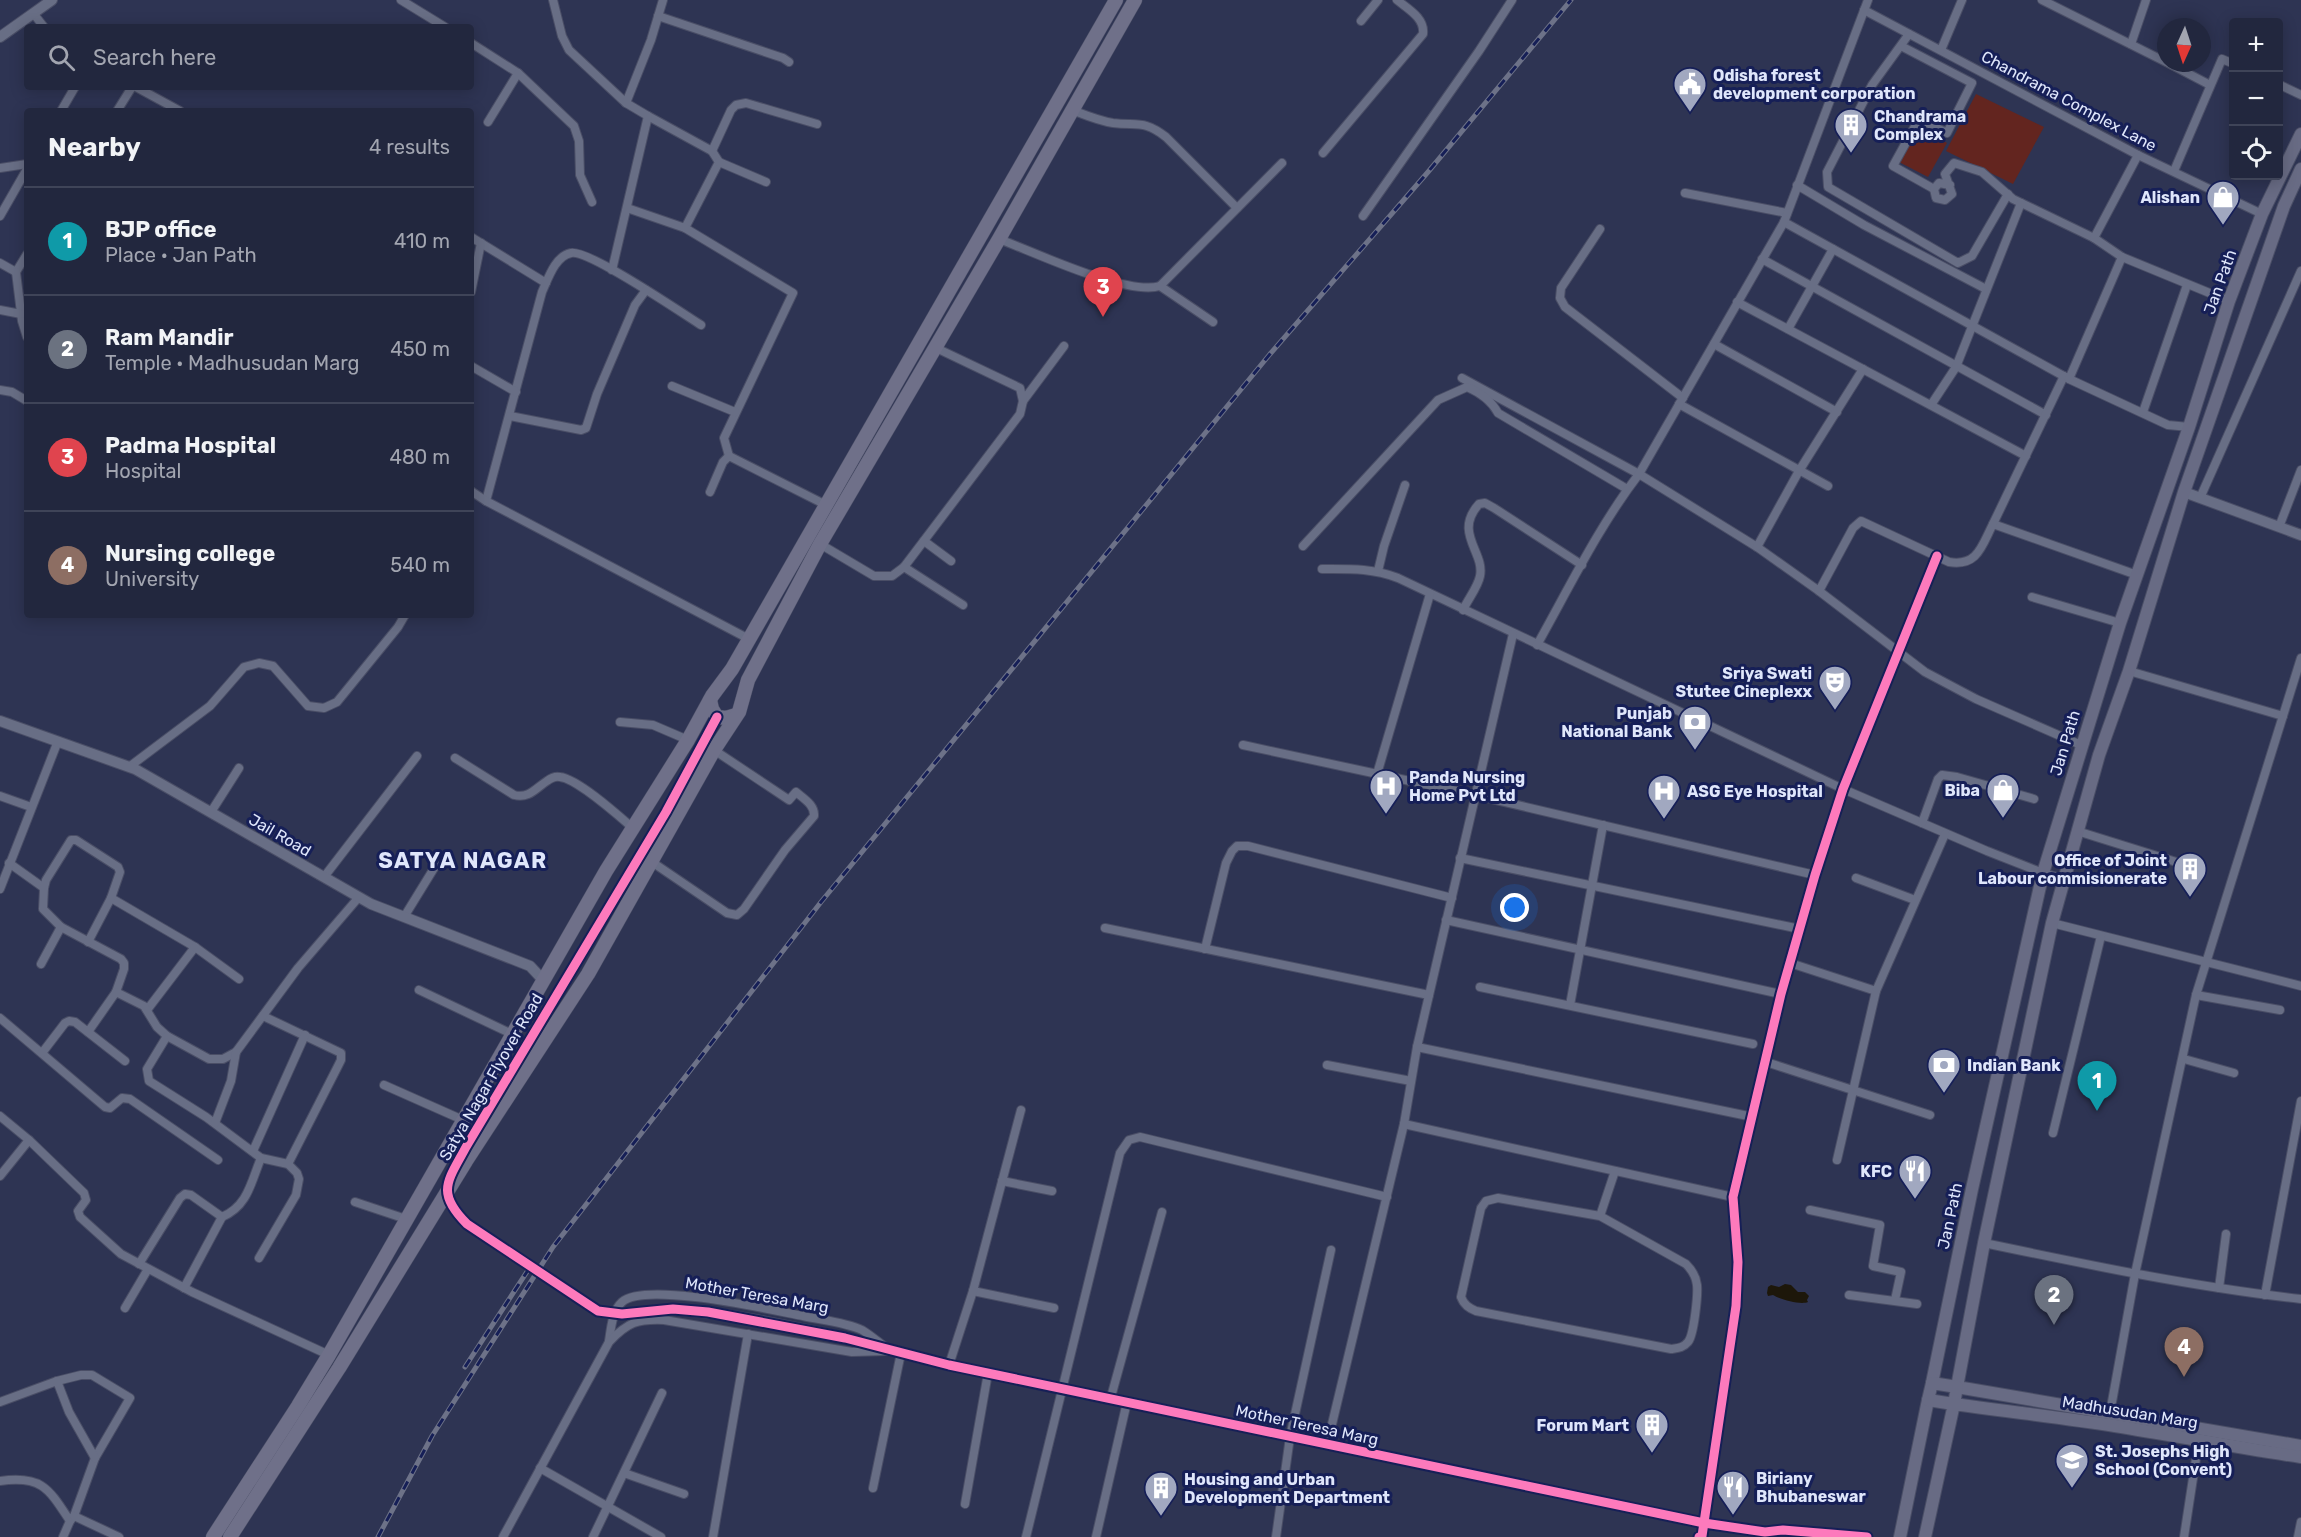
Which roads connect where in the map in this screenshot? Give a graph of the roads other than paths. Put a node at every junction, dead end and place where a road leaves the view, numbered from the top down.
1 (52, 0) edge
2 (401, 0) edge
3 (553, 0) edge
4 (663, 0) edge
5 (1116, 0) edge
6 (1135, 0) edge
7 (1378, 0) edge
8 (1397, 0) edge
9 (1512, 0) edge
10 (1868, 0) edge
11 (1962, 0) edge
12 (2043, 0) edge
13 (2146, 0) edge
14 (1864, 10) junction
15 (33, 14) junction
16 (658, 16) junction
17 (1361, 21) dead end
18 (41, 24) edge
19 (440, 24) edge
20 (1909, 34) junction
21 (0, 37) edge
22 (2131, 44) junction
23 (474, 46) edge
24 (1901, 46) junction
25 (1941, 50) junction
26 (2157, 58) edge
27 (789, 62) dead end
28 (2229, 62) edge
29 (2185, 72) edge
30 (518, 73) junction
31 (2210, 85) junction
32 (2283, 86) edge
33 (73, 90) edge
34 (132, 90) edge
35 (140, 90) edge
36 (2301, 95) edge
37 (626, 103) junction
38 (63, 108) edge
39 (119, 108) edge
40 (174, 108) edge
41 (1072, 110) junction
42 (648, 116) junction
43 (488, 122) dead end
44 (818, 124) dead end
45 (2301, 134) edge
46 (712, 150) junction
47 (1323, 153) dead end
48 (2138, 155) junction
49 (719, 162) junction
50 (1282, 163) dead end
51 (24, 164) edge
52 (0, 168) edge
53 (2301, 169) edge
54 (2174, 171) junction
55 (24, 174) edge
56 (766, 182) dead end
57 (1797, 185) junction
58 (1950, 185) junction
59 (1934, 189) junction
60 (1685, 193) dead end
61 (2008, 194) junction
62 (592, 202) dead end
63 (2021, 203) junction
64 (627, 208) junction
65 (1237, 208) junction
66 (2262, 214) junction
67 (0, 216) edge
68 (1363, 216) dead end
69 (1785, 218) junction
70 (685, 228) junction
71 (1600, 229) dead end
72 (2094, 238) junction
73 (474, 239) edge
74 (999, 239) junction
75 (481, 243) junction
76 (1833, 249) junction
77 (2122, 258) junction
78 (24, 259) edge
79 (1762, 259) junction
80 (0, 263) edge
81 (612, 270) junction
82 (2301, 271) edge
83 (16, 272) junction
84 (474, 277) edge
85 (546, 283) junction
86 (1813, 285) junction
87 (2187, 285) junction
88 (1160, 286) junction
89 (1986, 289) junction
90 (646, 290) junction
91 (2229, 301) junction
92 (1737, 302) junction
93 (0, 310) edge
94 (21, 314) junction
95 (1213, 322) dead end
96 (701, 325) dead end
97 (1971, 325) junction
98 (24, 326) edge
99 (1788, 329) junction
100 (1714, 344) junction
101 (1064, 346) dead end
102 (934, 347) junction
103 (1956, 367) junction
104 (474, 368) edge
105 (1863, 369) junction
106 (1462, 378) dead end
107 (2067, 378) junction
108 (672, 386) dead end
109 (0, 390) edge
110 (516, 392) junction
111 (24, 399) edge
112 (1023, 401) junction
113 (1681, 401) junction
114 (1931, 405) junction
115 (735, 412) junction
116 (1837, 412) junction
117 (2143, 412) junction
118 (2046, 415) junction
119 (510, 416) junction
120 (2189, 427) junction
121 (729, 456) junction
122 (2026, 456) junction
123 (2301, 470) edge
124 (1799, 471) junction
125 (1639, 474) junction
126 (1405, 485) dead end
127 (1828, 486) dead end
128 (1627, 489) junction
129 (710, 492) dead end
130 (2184, 492) junction
131 (474, 493) edge
132 (2200, 498) junction
133 (486, 501) junction
134 (826, 505) junction
135 (1993, 524) junction
136 (2280, 527) junction
137 (2301, 535) edge
138 (924, 541) junction
139 (820, 544) junction
140 (1303, 546) dead end
141 (1757, 547) junction
142 (1937, 556) junction
143 (951, 561) dead end
144 (1582, 565) junction
145 (904, 567) junction
146 (1322, 569) dead end
147 (1378, 571) junction
148 (2137, 574) junction
149 (1819, 591) junction
150 (1430, 594) junction
151 (2032, 597) dead end
152 (963, 605) dead end
153 (1463, 610) junction
154 (403, 618) edge
155 (2120, 623) junction
156 (1513, 634) junction
157 (749, 639) junction
158 (1537, 645) junction
159 (1898, 650) junction
160 (2301, 658) edge
161 (2129, 671) junction
162 (714, 695) junction
163 (739, 712) junction
164 (2283, 716) junction
165 (717, 717) junction
166 (0, 721) edge
167 (620, 722) dead end
168 (688, 740) junction
169 (58, 741) junction
170 (1243, 745) dead end
171 (2081, 745) junction
172 (714, 750) junction
173 (417, 756) dead end
174 (455, 758) dead end
175 (129, 767) junction
176 (239, 768) dead end
177 (1377, 774) junction
178 (1843, 789) junction
179 (1475, 795) junction
180 (0, 796) edge
181 (2034, 799) dead end
182 (31, 807) junction
183 (211, 812) junction
184 (1922, 823) junction
185 (1603, 825) junction
186 (634, 829) junction
187 (2077, 831) junction
188 (1945, 834) junction
189 (1460, 858) junction
190 (652, 862) junction
191 (9, 863) junction
192 (436, 865) dead end
193 (2202, 870) dead end
194 (2043, 873) junction
195 (1815, 875) junction
196 (324, 877) junction
197 (1856, 878) dead end
198 (2064, 879) junction
199 (1593, 885) junction
200 (44, 888) junction
201 (0, 889) edge
202 (359, 897) junction
203 (111, 898) junction
204 (1452, 898) junction
205 (1916, 900) junction
206 (404, 917) junction
207 (1446, 920) junction
208 (2052, 923) junction
209 (61, 927) junction
210 (1105, 928) dead end
211 (1800, 929) junction
212 (2101, 936) junction
213 (88, 942) junction
214 (195, 947) junction
215 (1205, 949) junction
216 (1580, 951) junction
217 (1790, 963) junction
218 (2205, 963) junction
219 (41, 964) dead end
220 (239, 979) dead end
221 (543, 980) junction
222 (2301, 986) edge
223 (1480, 987) dead end
224 (419, 990) dead end
225 (1876, 991) junction
226 (116, 992) junction
227 (1781, 994) junction
228 (1429, 995) junction
229 (2196, 995) junction
230 (1570, 1005) junction
231 (147, 1010) junction
232 (2280, 1010) dead end
233 (263, 1016) junction
234 (1, 1021) edge
235 (88, 1032) junction
236 (512, 1034) junction
237 (305, 1035) junction
238 (167, 1036) junction
239 (1753, 1044) dead end
240 (1417, 1047) junction
241 (236, 1052) junction
242 (42, 1053) junction
243 (2184, 1059) junction
244 (125, 1061) dead end
245 (1766, 1062) junction
246 (1327, 1065) dead end
247 (2234, 1073) dead end
248 (1411, 1082) junction
249 (384, 1086) dead end
250 (482, 1086) junction
251 (1853, 1089) junction
252 (506, 1100) junction
253 (2301, 1101) edge
254 (1021, 1110) dead end
255 (1930, 1115) dead end
256 (0, 1116) edge
257 (1753, 1117) junction
258 (463, 1120) junction
259 (215, 1124) junction
260 (1404, 1124) junction
261 (2053, 1133) dead end
262 (29, 1140) junction
263 (253, 1151) junction
264 (261, 1158) junction
265 (218, 1160) dead end
266 (1837, 1161) dead end
267 (288, 1164) junction
268 (1616, 1170) junction
269 (0, 1176) edge
270 (1002, 1181) junction
271 (1052, 1191) dead end
272 (1387, 1197) junction
273 (1732, 1197) junction
274 (355, 1202) dead end
275 (1810, 1210) dead end
276 (1162, 1212) dead end
277 (1600, 1216) junction
278 (222, 1217) junction
279 (406, 1219) junction
280 (2226, 1234) dead end
281 (1984, 1243) junction
282 (1331, 1250) dead end
283 (259, 1258) dead end
284 (139, 1264) junction
285 (148, 1269) junction
286 (2135, 1274) junction
287 (372, 1281) junction
288 (184, 1288) junction
289 (2219, 1288) junction
290 (386, 1289) junction
291 (973, 1291) junction
292 (1849, 1295) dead end
293 (2265, 1295) junction
294 (2301, 1299) edge
295 (1895, 1300) junction
296 (1917, 1304) dead end
297 (125, 1308) dead end
298 (1054, 1308) dead end
299 (748, 1334) junction
300 (845, 1338) joint
301 (609, 1342) junction
302 (897, 1352) junction
303 (329, 1355) junction
304 (949, 1365) junction
305 (988, 1373) junction
306 (57, 1382) junction
307 (1932, 1383) junction
308 (1957, 1387) junction
309 (1064, 1388) junction
310 (662, 1393) dead end
311 (1111, 1397) junction
312 (1928, 1400) junction
313 (0, 1402) edge
314 (1127, 1402) junction
315 (1954, 1404) junction
316 (2110, 1413) junction
317 (1290, 1437) junction
318 (2199, 1439) junction
319 (1327, 1445) junction
320 (2301, 1446) edge
321 (2301, 1457) edge
322 (95, 1458) junction
323 (540, 1468) junction
324 (624, 1473) junction
325 (0, 1481) edge
326 (873, 1488) dead end
327 (684, 1494) dead end
328 (965, 1504) dead end
329 (608, 1506) junction
330 (72, 1518) junction
331 (2301, 1522) edge
332 (1704, 1523) junction
333 (1766, 1532) junction
334 (63, 1537) edge
335 (119, 1537) edge
336 (213, 1537) edge
337 (230, 1537) edge
338 (503, 1537) edge
339 (593, 1537) edge
340 (661, 1537) edge
341 (713, 1537) edge
342 (1026, 1537) edge
343 (1096, 1537) edge
344 (1276, 1537) edge
345 (1701, 1537) edge
346 (1777, 1537) edge
347 (1867, 1537) edge
348 (1900, 1537) edge
349 (1925, 1537) edge
350 (2184, 1537) edge
351 (2298, 1537) edge

1 - 15 street
2 - 19 street
3 - 37 street
4 - 16 street
5 - 134 main road
6 - 41 main road
7 - 17 street
8 - 47 street
9 - 68 street
10 - 14 street
11 - 25 street
12 - 22 street
13 - 22 street
14 - 20 street, Chandrama Complex Lane
14 - 57 street
15 - 18 street
15 - 21 street
16 - 27 street
16 - 37 street
20 - 24 street
20 - 25 street, Chandrama Complex Lane
22 - 26 street
23 - 30 street
24 - 59 street
24 - 61 street
25 - 48 street, Chandrama Complex Lane
28 - 31 street
29 - 31 street
30 - 43 street
30 - 62 street
31 - 54 street
32 - 36 street
33 - 38 street
34 - 39 street
35 - 40 street
37 - 42 street
41 - 65 street
41 - 74 main road
42 - 46 street
42 - 64 street
44 - 46 street
45 - 66 main road, Jan Path
46 - 49 street
48 - 54 street, Chandrama Complex Lane
48 - 72 street
49 - 56 street
49 - 70 street
50 - 65 street
51 - 52 street
53 - 130 main road, Jan Path
54 - 66 street, Chandrama Complex Lane
55 - 67 street
57 - 69 street
57 - 89 street
58 - 59 street
58 - 59 street
58 - 61 street
60 - 69 street
61 - 63 street
63 - 72 street
63 - 89 street
64 - 70 street
64 - 81 street
65 - 88 street
66 - 91 main road, Jan Path
69 - 76 street
69 - 79 street
70 - 115 street
71 - 113 street
72 - 77 street
73 - 75 street
74 - 88 street
74 - 102 main road
75 - 84 street
75 - 85 street
76 - 86 street
76 - 97 street
77 - 87 street
77 - 107 street
78 - 83 street
79 - 86 street
79 - 92 street
80 - 83 street
81 - 85 street
81 - 90 street
82 - 132 street
83 - 94 street
85 - 110 street
86 - 99 street
86 - 103 street
87 - 91 street
87 - 117 street
88 - 95 street
89 - 97 street
90 - 96 street
90 - 119 street
91 - 120 main road, Jan Path
92 - 99 street
92 - 100 street
93 - 94 street
94 - 98 street
97 - 103 street
97 - 107 street
99 - 105 street
100 - 113 street
100 - 116 street
101 - 112 street
102 - 112 street
102 - 139 main road
103 - 114 street
103 - 118 street
104 - 110 street
105 - 114 street
105 - 116 street
106 - 125 street
107 - 117 street
107 - 118 street
108 - 115 street
109 - 111 street
110 - 119 street
112 - 138 street
113 - 124 street
113 - 125 street
114 - 122 street
115 - 121 street
116 - 124 street
117 - 120 street
118 - 122 street
119 - 133 street
120 - 148 main road, Jan Path
121 - 129 street
121 - 134 street
122 - 135 street
123 - 136 street
124 - 127 street
124 - 141 street
125 - 128 street
125 - 141 street
126 - 147 street
128 - 140 street
128 - 144 street
130 - 132 street
130 - 161 main road, Jan Path
131 - 133 street
132 - 136 street
133 - 157 street
134 - 157 main road
135 - 142 street
135 - 148 street
136 - 137 street
138 - 143 street
138 - 145 street
139 - 145 street
139 - 163 main road
141 - 149 street
142 - 149 street
142 - 159 street
144 - 153 street
144 - 158 street
145 - 152 street
146 - 147 street
147 - 150 street
148 - 155 main road, Jan Path
149 - 159 street
150 - 153 street
150 - 177 street
151 - 155 street
153 - 156 street
154 - 175 street
155 - 171 main road, Jan Path
156 - 158 street
156 - 179 street
157 - 162 main road
158 - 178 street
159 - 171 street
159 - 178 street
160 - 164 street
161 - 164 street
161 - 187 main road, Jan Path
162 - 163 main road
162 - 165 main road
162 - 168 main road
163 - 165 main road
163 - 172 main road
164 - 218 street
165 - 300 street, Satya Nagar Flyover Road, bridge
166 - 169 street, Jail Road
167 - 168 street
168 - 186 main road
169 - 175 street, Jail Road
169 - 182 street
170 - 177 street
171 - 194 main road, Jan Path
172 - 190 main road
172 - 190 street
173 - 196 street
174 - 186 street
175 - 183 street, Jail Road
176 - 183 street
177 - 179 street
178 - 184 street
178 - 195 street
179 - 185 street
179 - 189 street
180 - 182 street
181 - 184 street
182 - 191 street
183 - 196 street, Jail Road
184 - 188 street
185 - 195 street
185 - 199 street
186 - 221 main road
187 - 193 street
187 - 198 main road, Jan Path
188 - 194 street
188 - 205 street
189 - 199 street
189 - 204 street
190 - 252 main road
191 - 200 street
191 - 201 street
192 - 206 street
194 - 198 street
194 - 307 main road, Jan Path
195 - 211 street
196 - 202 street, Jail Road
197 - 205 street
198 - 208 main road, Jan Path
199 - 211 street
199 - 216 street
200 - 203 street
200 - 209 street
202 - 206 street, Jail Road
202 - 233 street
203 - 213 street
203 - 214 street
204 - 207 street
204 - 215 street
205 - 225 street
206 - 221 street, Jail Road
207 - 216 street
207 - 228 street
208 - 212 street
208 - 281 main road, Jan Path
209 - 213 street
209 - 219 street
210 - 215 street
211 - 217 street
212 - 218 street
212 - 261 street
213 - 226 street
214 - 220 street
214 - 231 street
215 - 228 street
216 - 227 street
216 - 230 street
217 - 225 street
217 - 227 street
218 - 222 street
218 - 229 street
221 - 236 main road
223 - 230 street
224 - 236 street
225 - 251 street
226 - 231 street
226 - 235 street
227 - 245 street
228 - 240 street
229 - 232 street
229 - 243 street
230 - 239 street
231 - 238 street
233 - 237 street
233 - 241 street
234 - 242 street
235 - 242 street
235 - 244 street
236 - 250 main road
237 - 263 street
237 - 267 street
238 - 241 street
238 - 259 street
240 - 248 street
240 - 257 street
241 - 259 street
242 - 265 street
243 - 247 street
243 - 286 street
245 - 251 street
245 - 257 street
246 - 248 street
248 - 260 street
249 - 258 street
250 - 252 main road
250 - 258 main road
251 - 255 street
251 - 266 street
252 - 290 main road
253 - 293 street
254 - 270 street
256 - 262 street
257 - 273 street
258 - 279 main road
259 - 263 street
260 - 268 street
260 - 272 street
262 - 269 street
262 - 284 street
263 - 264 street
264 - 267 street
264 - 278 street
267 - 283 street
268 - 273 street
268 - 277 street
270 - 271 street
270 - 291 street
272 - 309 street
272 - 319 street
273 - 332 street
274 - 279 street
275 - 295 street
276 - 311 street
277 - 277 street
278 - 284 street
278 - 288 street
279 - 287 main road
280 - 289 street
281 - 286 street
281 - 308 main road, Jan Path
282 - 317 street
284 - 285 street
285 - 288 street
285 - 297 street
286 - 289 street
286 - 316 street
287 - 290 main road
287 - 303 main road
288 - 303 street
289 - 293 street
290 - 337 main road
291 - 298 street
291 - 304 street
292 - 295 street
293 - 294 street
295 - 296 street
299 - 301 street, Mother Teresa Marg
299 - 302 street, Mother Teresa Marg
299 - 341 street
300 - 302 street, Mother Teresa Marg
301 - 302 street, Mother Teresa Marg
301 - 323 street
302 - 304 street, Mother Teresa Marg
302 - 326 street
303 - 336 main road
304 - 305 street, Mother Teresa Marg
305 - 309 street, Mother Teresa Marg
305 - 328 street
306 - 313 street
306 - 322 street
306 - 322 street
307 - 308 main road, Madhusudan Marg
307 - 312 main road, Jan Path
308 - 315 main road, Jan Path
308 - 316 main road, Madhusudan Marg
309 - 311 street, Mother Teresa Marg
309 - 342 street
310 - 324 street
311 - 314 street, Mother Teresa Marg
312 - 315 main road, Madhusudan Marg
312 - 348 main road
314 - 317 street, Mother Teresa Marg
314 - 343 street
315 - 318 main road, Madhusudan Marg
315 - 349 main road
316 - 320 main road, Madhusudan Marg
317 - 319 street, Mother Teresa Marg
317 - 344 street
318 - 321 main road, Madhusudan Marg
318 - 350 street
319 - 332 street, Mother Teresa Marg
322 - 330 street
323 - 329 street
323 - 338 street
324 - 327 street
324 - 329 street
325 - 330 street
329 - 339 street
329 - 340 street
330 - 334 street
330 - 335 street
331 - 351 street
332 - 333 street, Mother Teresa Marg
332 - 345 street
333 - 346 street, Mother Teresa Marg
333 - 347 street, Mother Teresa Marg

